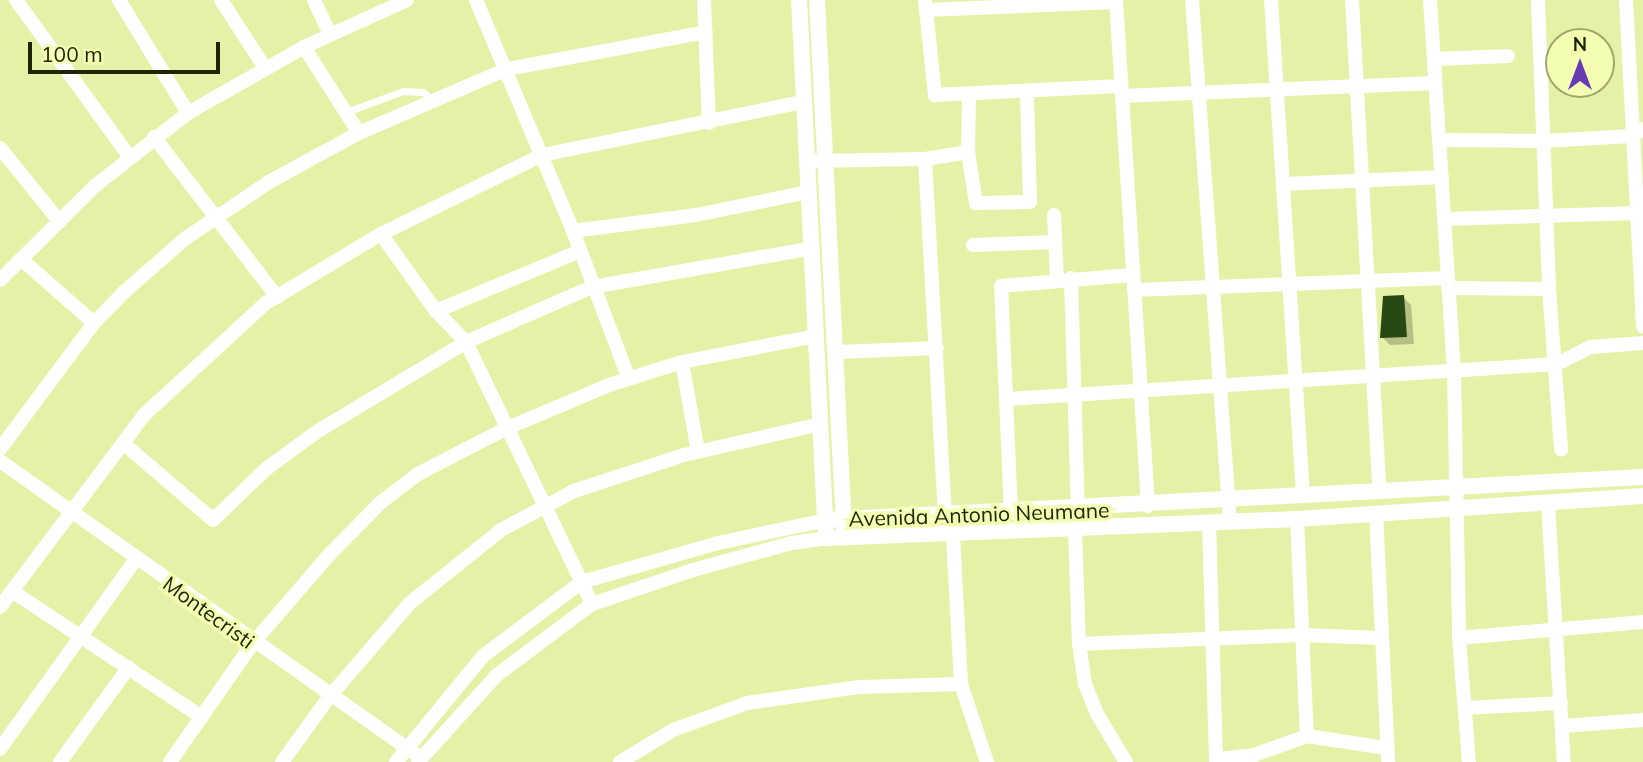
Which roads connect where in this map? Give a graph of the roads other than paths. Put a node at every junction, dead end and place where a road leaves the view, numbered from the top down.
1 (16, 0) edge
2 (119, 0) edge
3 (221, 0) edge
4 (314, 0) edge
5 (407, 0) edge
6 (476, 0) edge
7 (704, 0) edge
8 (799, 0) edge
9 (817, 0) edge
10 (1192, 0) edge
11 (1270, 0) edge
12 (1352, 0) edge
13 (1430, 0) edge
14 (1538, 0) edge
15 (1626, 0) edge
16 (1116, 1) edge
17 (925, 5) edge
18 (706, 32) junction
19 (330, 34) junction
20 (304, 47) junction
21 (1508, 56) dead end
22 (1434, 59) junction
23 (265, 68) junction
24 (507, 69) junction
25 (1435, 83) junction
26 (1357, 86) junction
27 (1275, 88) junction
28 (1121, 91) junction
29 (1027, 92) junction
30 (1199, 92) junction
31 (969, 95) junction
32 (433, 100) junction
33 (803, 102) junction
34 (346, 112) junction
35 (188, 113) junction
36 (709, 123) junction
37 (359, 132) junction
38 (1637, 132) edge
39 (154, 137) junction
40 (1439, 140) junction
41 (1544, 141) junction
42 (0, 148) edge
43 (968, 152) junction
44 (542, 155) junction
45 (129, 156) junction
46 (925, 159) junction
47 (828, 161) junction
48 (807, 162) junction
49 (1441, 177) junction
50 (1364, 180) junction
51 (1284, 184) junction
52 (808, 192) junction
53 (1545, 213) junction
54 (1637, 213) junction
55 (1054, 215) dead end
56 (212, 218) junction
57 (1444, 219) junction
58 (60, 222) junction
59 (573, 231) junction
60 (381, 234) junction
61 (1055, 242) junction
62 (973, 245) dead end
63 (813, 248) junction
64 (580, 251) junction
65 (21, 259) junction
66 (1370, 278) junction
67 (1064, 279) junction
68 (0, 280) edge
69 (1134, 283) junction
70 (1448, 283) junction
71 (1215, 285) junction
72 (1291, 285) junction
73 (592, 287) junction
74 (1549, 289) junction
75 (277, 297) junction
76 (436, 311) junction
77 (94, 323) junction
78 (1643, 327) edge
79 (816, 336) junction
80 (466, 342) junction
81 (1643, 343) edge
82 (937, 348) junction
83 (838, 352) junction
84 (682, 362) junction
85 (1557, 364) junction
86 (1454, 369) junction
87 (1376, 376) junction
88 (1297, 378) junction
89 (629, 379) junction
90 (1223, 384) junction
91 (1140, 389) junction
92 (1076, 394) junction
93 (1006, 399) junction
94 (821, 424) junction
95 (505, 429) junction
96 (122, 443) junction
97 (0, 449) edge
98 (1561, 450) dead end
99 (698, 452) junction
100 (0, 461) edge
101 (1643, 477) edge
102 (1456, 487) junction
103 (1379, 490) junction
104 (1303, 495) junction
105 (1643, 496) edge
106 (1229, 502) junction
107 (1548, 504) junction
108 (547, 506) junction
109 (1148, 506) junction
110 (1457, 509) junction
111 (1078, 510) junction
112 (69, 513) junction
113 (1012, 513) junction
114 (1376, 513) junction
115 (945, 516) junction
116 (1297, 519) junction
117 (826, 520) junction
118 (844, 520) junction
119 (1209, 522) junction
120 (1230, 522) junction
121 (1075, 530) junction
122 (953, 536) junction
123 (845, 537) junction
124 (826, 538) junction
125 (136, 559) junction
126 (582, 582) junction
127 (12, 591) junction
128 (592, 604) junction
129 (0, 607) edge
130 (1643, 622) edge
131 (1555, 630) junction
132 (82, 635) junction
133 (1302, 635) junction
134 (1380, 638) junction
135 (1459, 638) junction
136 (1213, 640) junction
137 (253, 643) junction
138 (1079, 644) junction
139 (129, 667) junction
140 (961, 684) junction
141 (330, 696) junction
142 (1561, 703) junction
143 (1465, 708) junction
144 (202, 717) junction
145 (1643, 720) edge
146 (1563, 726) junction
147 (1307, 736) junction
148 (405, 748) junction
149 (0, 749) edge
150 (1387, 755) edge
151 (419, 760) edge
152 (1217, 760) edge
153 (60, 762) edge
154 (170, 762) edge
155 (282, 762) edge
156 (396, 762) edge
157 (620, 762) edge
158 (987, 762) edge
159 (1126, 762) edge
160 (1469, 762) edge
161 (1564, 762) edge

1 - 45 street
2 - 35 street
3 - 23 street
4 - 19 street
5 - 19 street
6 - 24 street
7 - 18 street
8 - 33 street
9 - 47 street
10 - 30 street
11 - 27 street
12 - 26 street
13 - 22 street
14 - 41 street
15 - 38 street
16 - 17 street
16 - 28 street
17 - 31 street
18 - 24 street
18 - 36 street
19 - 20 street
20 - 23 street
20 - 34 street
21 - 22 street
22 - 25 street
23 - 35 street
24 - 32 street
24 - 44 street
25 - 26 street
25 - 40 street
26 - 27 street
26 - 50 street
27 - 30 street
27 - 51 street
28 - 29 street
28 - 30 street
28 - 69 street
29 - 31 street
29 - 43 street
30 - 71 street
31 - 43 street
32 - 34 lane
32 - 37 street
33 - 36 street
33 - 48 street
34 - 37 street
35 - 39 street
36 - 44 street
37 - 56 street
38 - 41 street
38 - 54 street
39 - 45 street
39 - 56 street
40 - 41 street
40 - 49 street
41 - 53 street
42 - 58 street
43 - 46 street
44 - 59 street
44 - 60 street
45 - 58 street
46 - 47 street
46 - 82 street
47 - 48 street
47 - 83 street
48 - 52 street
49 - 50 street
49 - 57 street
50 - 51 street
50 - 66 street
51 - 72 street
52 - 59 street
52 - 63 street
53 - 54 street
53 - 57 street
53 - 74 street
54 - 78 street
55 - 61 street
56 - 75 street
56 - 77 street
57 - 70 street
58 - 65 street
59 - 64 street
60 - 75 street
60 - 76 street
61 - 62 street
61 - 67 street
63 - 73 street
63 - 79 street
64 - 73 street
64 - 76 street
65 - 68 street
65 - 77 street
66 - 70 street
66 - 72 street
66 - 87 street
67 - 69 street
67 - 92 street
67 - 93 street
69 - 71 street
69 - 91 street
70 - 74 street
70 - 86 street
71 - 72 street
71 - 90 street
72 - 88 street
73 - 80 street
73 - 89 street
74 - 85 street
75 - 96 street
76 - 80 street
77 - 97 street
79 - 84 street
79 - 94 street
80 - 95 street
80 - 96 street
81 - 85 street
82 - 83 street
82 - 115 street
83 - 118 street
84 - 89 street
84 - 99 street
85 - 86 street
85 - 98 street
86 - 87 street
86 - 102 street
87 - 88 street
87 - 103 street
88 - 90 street
88 - 104 street
89 - 95 street
90 - 91 street
90 - 106 street
91 - 92 street
91 - 109 street
92 - 93 street
92 - 111 street
93 - 113 street
94 - 99 street
94 - 117 street
95 - 108 street
95 - 137 street
96 - 112 street
99 - 108 street
100 - 112 street, Montecristi
101 - 102 street, Avenida Antonio Neumane
102 - 103 street, Avenida Antonio Neumane
102 - 110 street
103 - 104 street, Avenida Antonio Neumane
104 - 106 street, Avenida Antonio Neumane
105 - 107 street, Avenida Antonio Neumane
106 - 109 street, Avenida Antonio Neumane
106 - 120 street
107 - 110 street, Avenida Antonio Neumane
107 - 131 street
108 - 126 street
108 - 141 street
109 - 111 street, Avenida Antonio Neumane
110 - 114 street, Avenida Antonio Neumane
110 - 135 street
111 - 113 street, Avenida Antonio Neumane
112 - 125 street, Montecristi
112 - 127 street
113 - 115 street, Avenida Antonio Neumane
114 - 116 street, Avenida Antonio Neumane
114 - 134 street
115 - 118 street, Avenida Antonio Neumane
116 - 120 street, Avenida Antonio Neumane
116 - 133 street
117 - 118 street, Avenida Antonio Neumane
117 - 124 street
117 - 126 street, Avenida Antonio Neumane
118 - 123 street
119 - 120 street, Avenida Antonio Neumane
119 - 121 street, Avenida Antonio Neumane
119 - 136 street
121 - 122 street, Avenida Antonio Neumane
121 - 138 street
122 - 123 street, Avenida Antonio Neumane
122 - 140 street
123 - 124 street, Avenida Antonio Neumane
124 - 128 street, Avenida Antonio Neumane
125 - 132 street
125 - 137 street, Montecristi
126 - 128 street
126 - 148 street, Avenida Antonio Neumane
127 - 129 street
127 - 132 street
128 - 151 street, Avenida Antonio Neumane
130 - 131 street
131 - 135 street
131 - 142 street
132 - 139 street
132 - 149 street
133 - 134 street
133 - 136 street
133 - 147 street
134 - 150 street
135 - 143 street
136 - 138 street
136 - 152 street
137 - 141 street, Montecristi
137 - 144 street
138 - 159 street
139 - 144 street
139 - 153 street
140 - 157 street
140 - 158 street
141 - 148 street, Montecristi
141 - 155 street
142 - 143 street
142 - 146 street
143 - 160 street
144 - 154 street
145 - 146 street
146 - 161 street
147 - 150 street
147 - 152 street
148 - 151 street, Montecristi
148 - 156 street, Avenida Antonio Neumane

